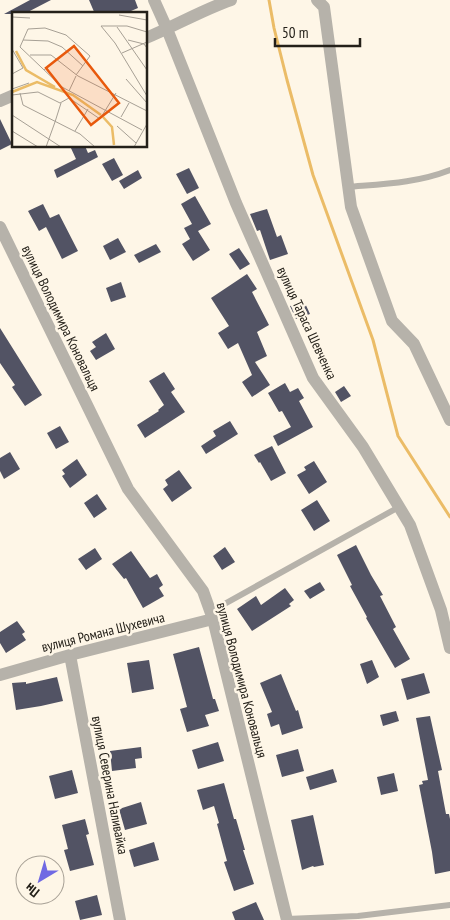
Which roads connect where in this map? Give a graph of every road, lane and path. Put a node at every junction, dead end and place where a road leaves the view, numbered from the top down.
1 (154, 0) edge
2 (231, 0) edge
3 (317, 0) edge
4 (167, 29) junction
5 (148, 37) edge
6 (12, 97) edge
7 (0, 101) edge
8 (450, 170) edge
9 (348, 187) junction
10 (0, 227) edge
11 (450, 420) edge
12 (399, 507) junction
13 (211, 616) junction
14 (450, 648) edge
15 (70, 655) junction
16 (0, 675) edge
17 (450, 905) edge
18 (120, 920) edge
19 (287, 920) edge

1 - 4 street, вулиця Тараса Шевченка
2 - 4 street
3 - 9 street
4 - 5 street
4 - 12 street, вулиця Тараса Шевченка
6 - 7 street
8 - 9 lane
9 - 11 street
10 - 13 street, вулиця Володимира Коновальця
12 - 13 lane
12 - 14 street, вулиця Тараса Шевченка
13 - 15 street, вулиця Романа Шухевича
13 - 19 street, вулиця Володимира Коновальця
15 - 16 street, вулиця Романа Шухевича
15 - 18 street, вулиця Северина Наливайка
17 - 19 lane

